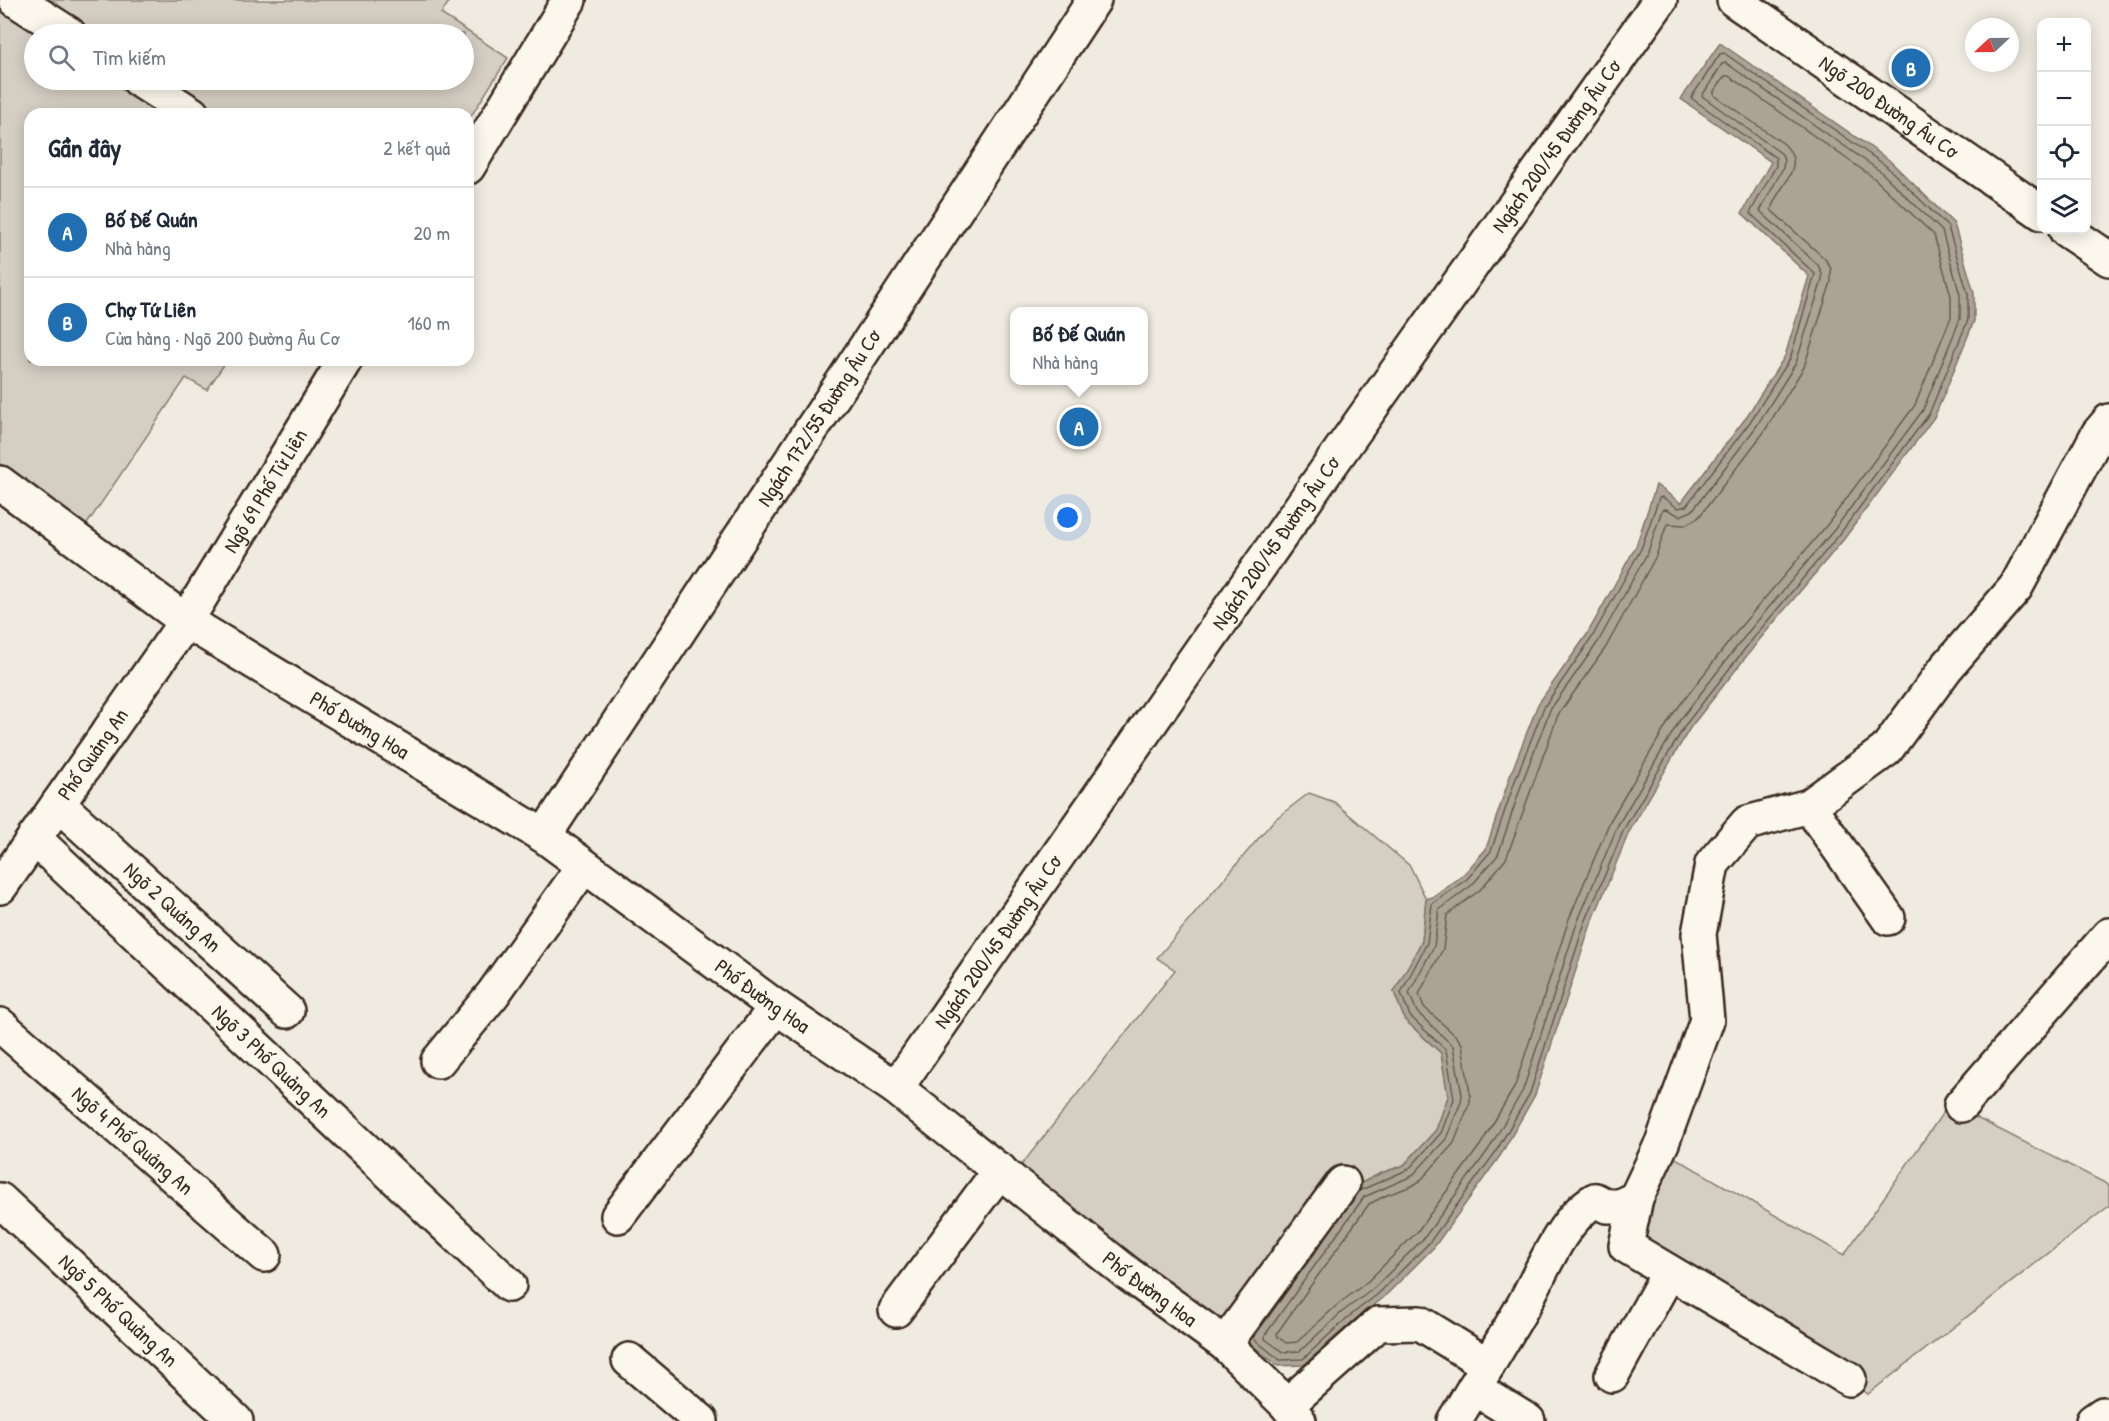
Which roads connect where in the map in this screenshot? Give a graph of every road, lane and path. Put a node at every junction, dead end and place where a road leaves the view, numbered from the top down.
1 (16, 0) edge
2 (569, 0) edge
3 (1094, 0) edge
4 (1660, 0) edge
5 (1734, 0) edge
6 (53, 24) edge
7 (155, 90) edge
8 (183, 108) edge
9 (474, 157) edge
10 (2037, 210) edge
11 (2072, 234) edge
12 (2109, 259) edge
13 (341, 366) edge
14 (2109, 421) edge
15 (0, 483) edge
16 (186, 621) junction
17 (58, 804) junction
18 (1809, 806) junction
19 (544, 837) junction
20 (34, 838) junction
21 (584, 866) junction
22 (0, 887) edge
23 (1888, 918) dead end
24 (2109, 935) edge
25 (776, 1006) junction
26 (286, 1011) dead end
27 (0, 1026) edge
28 (438, 1061) dead end
29 (896, 1088) junction
30 (1961, 1105) dead end
31 (1000, 1170) junction
32 (1343, 1183) dead end
33 (1636, 1198) junction
34 (0, 1200) edge
35 (618, 1216) dead end
36 (264, 1255) dead end
37 (1669, 1272) junction
38 (509, 1285) dead end
39 (896, 1310) dead end
40 (1226, 1344) junction
41 (629, 1360) dead end
42 (1612, 1375) dead end
43 (1481, 1376) junction
44 (1849, 1379) dead end
45 (1293, 1413) edge
46 (2109, 1415) edge
47 (236, 1421) edge
48 (701, 1421) edge
49 (1454, 1421) edge
50 (1528, 1421) edge
51 (2093, 1421) edge

1 - 6 street
2 - 9 street
3 - 19 street, Ngách 172/55 Đường Âu Cơ
4 - 29 street, Ngách 200/45 Đường Âu Cơ
5 - 10 street, Ngõ 200 Đường Âu Cơ
7 - 8 street
11 - 12 street
13 - 16 street, Ngõ 69 Phố Tử Liên
14 - 18 street
15 - 16 street, Phố Đường Hoa
16 - 17 street, Phố Quảng An
16 - 19 street, Phố Đường Hoa
17 - 20 street, Phố Quảng An
17 - 26 street, Ngõ 2 Quảng An
18 - 23 street
18 - 33 street
19 - 21 street, Phố Đường Hoa
20 - 22 street, Phố Quảng An
20 - 38 street, Ngõ 3 Phố Quảng An
21 - 25 street, Phố Đường Hoa
21 - 28 street
24 - 30 street
25 - 29 street, Phố Đường Hoa
25 - 35 street
27 - 36 street, Ngõ 4 Phố Quảng An
29 - 31 street, Phố Đường Hoa
31 - 39 street
31 - 40 street, Phố Đường Hoa
32 - 40 street
33 - 37 street
33 - 43 street
34 - 47 street, Ngõ 5 Phố Quảng An
37 - 42 street
37 - 44 street
40 - 45 street, Phố Đường Hoa
41 - 48 street
43 - 45 street
43 - 49 street
43 - 50 street
46 - 51 street

